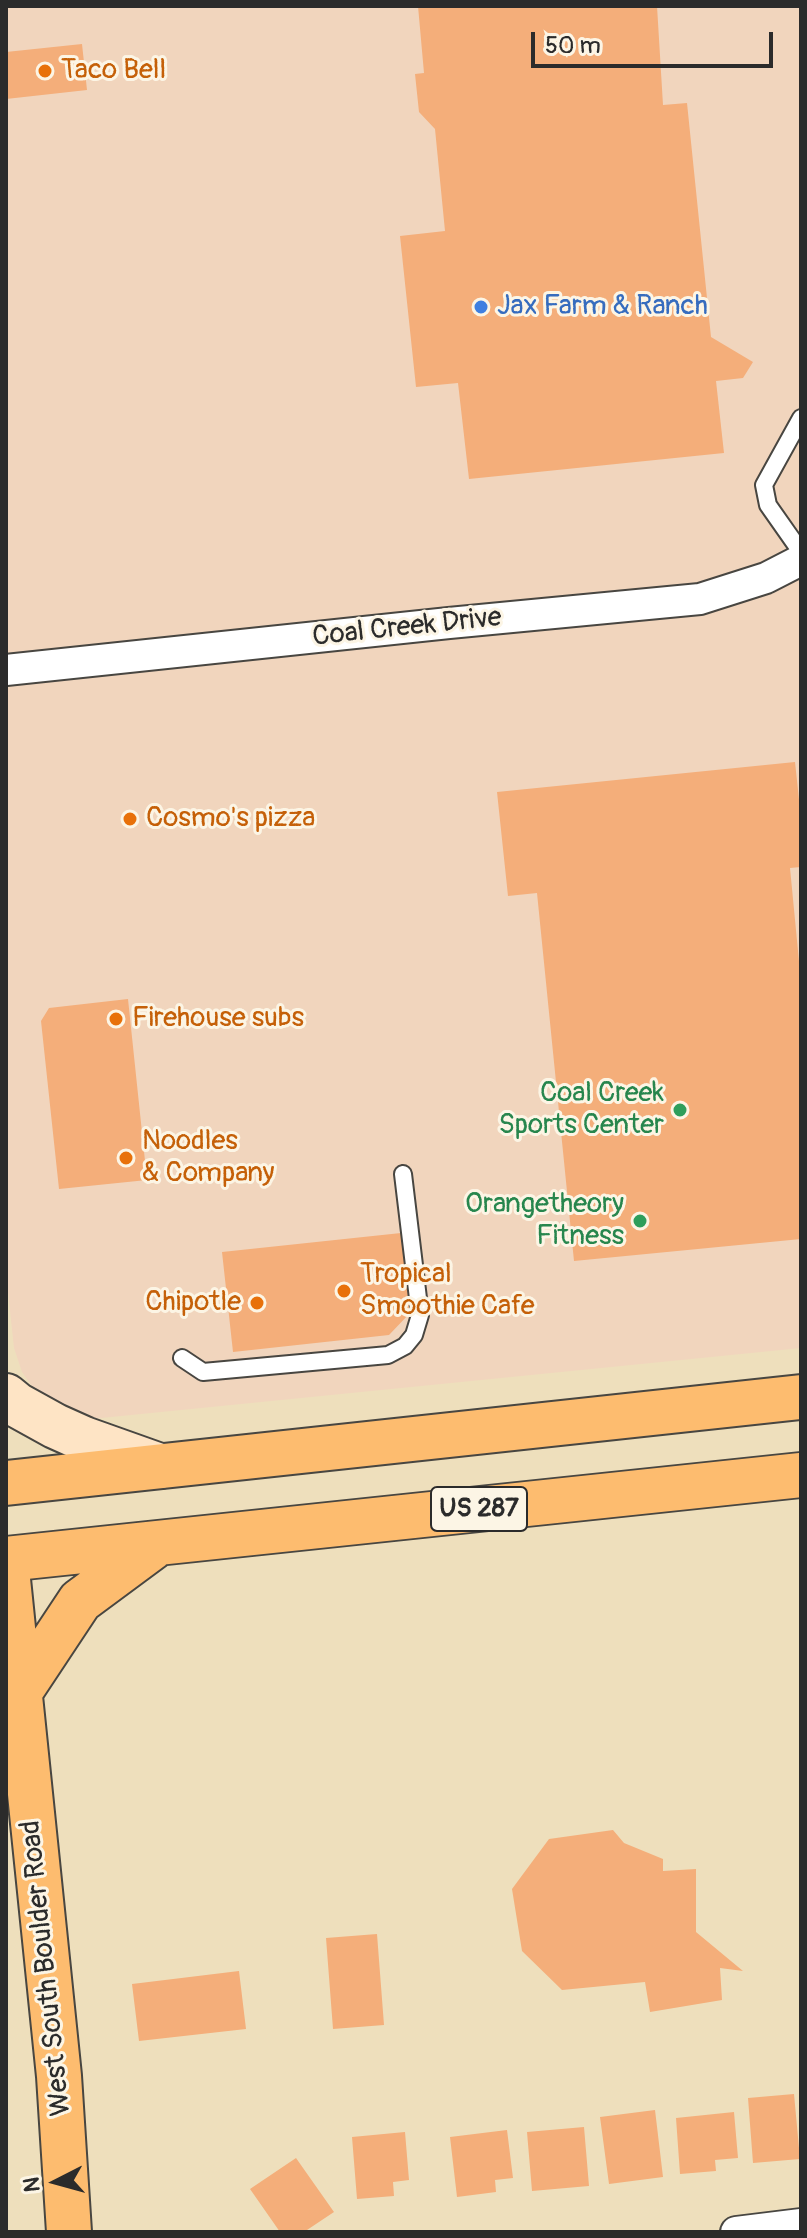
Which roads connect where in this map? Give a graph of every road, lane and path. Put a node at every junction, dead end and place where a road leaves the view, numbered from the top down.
1 (801, 418) edge
2 (801, 552) edge
3 (801, 560) edge
4 (6, 670) edge
5 (403, 1174) dead end
6 (182, 1358) dead end
7 (6, 1396) edge
8 (801, 1397) edge
9 (160, 1466) junction
10 (801, 1475) edge
11 (6, 1483) edge
12 (157, 1544) junction
13 (6, 1560) edge
14 (19, 1693) junction
15 (801, 2224) edge
16 (69, 2232) edge
17 (736, 2232) edge

1 - 2 lane
3 - 4 street, Coal Creek Drive
5 - 6 lane
7 - 9 main road
8 - 9 main road
9 - 11 main road
10 - 12 main road, US 287
12 - 13 main road, US 287
12 - 14 main road
13 - 14 main road, West South Boulder Road
14 - 16 main road, West South Boulder Road
15 - 17 street

